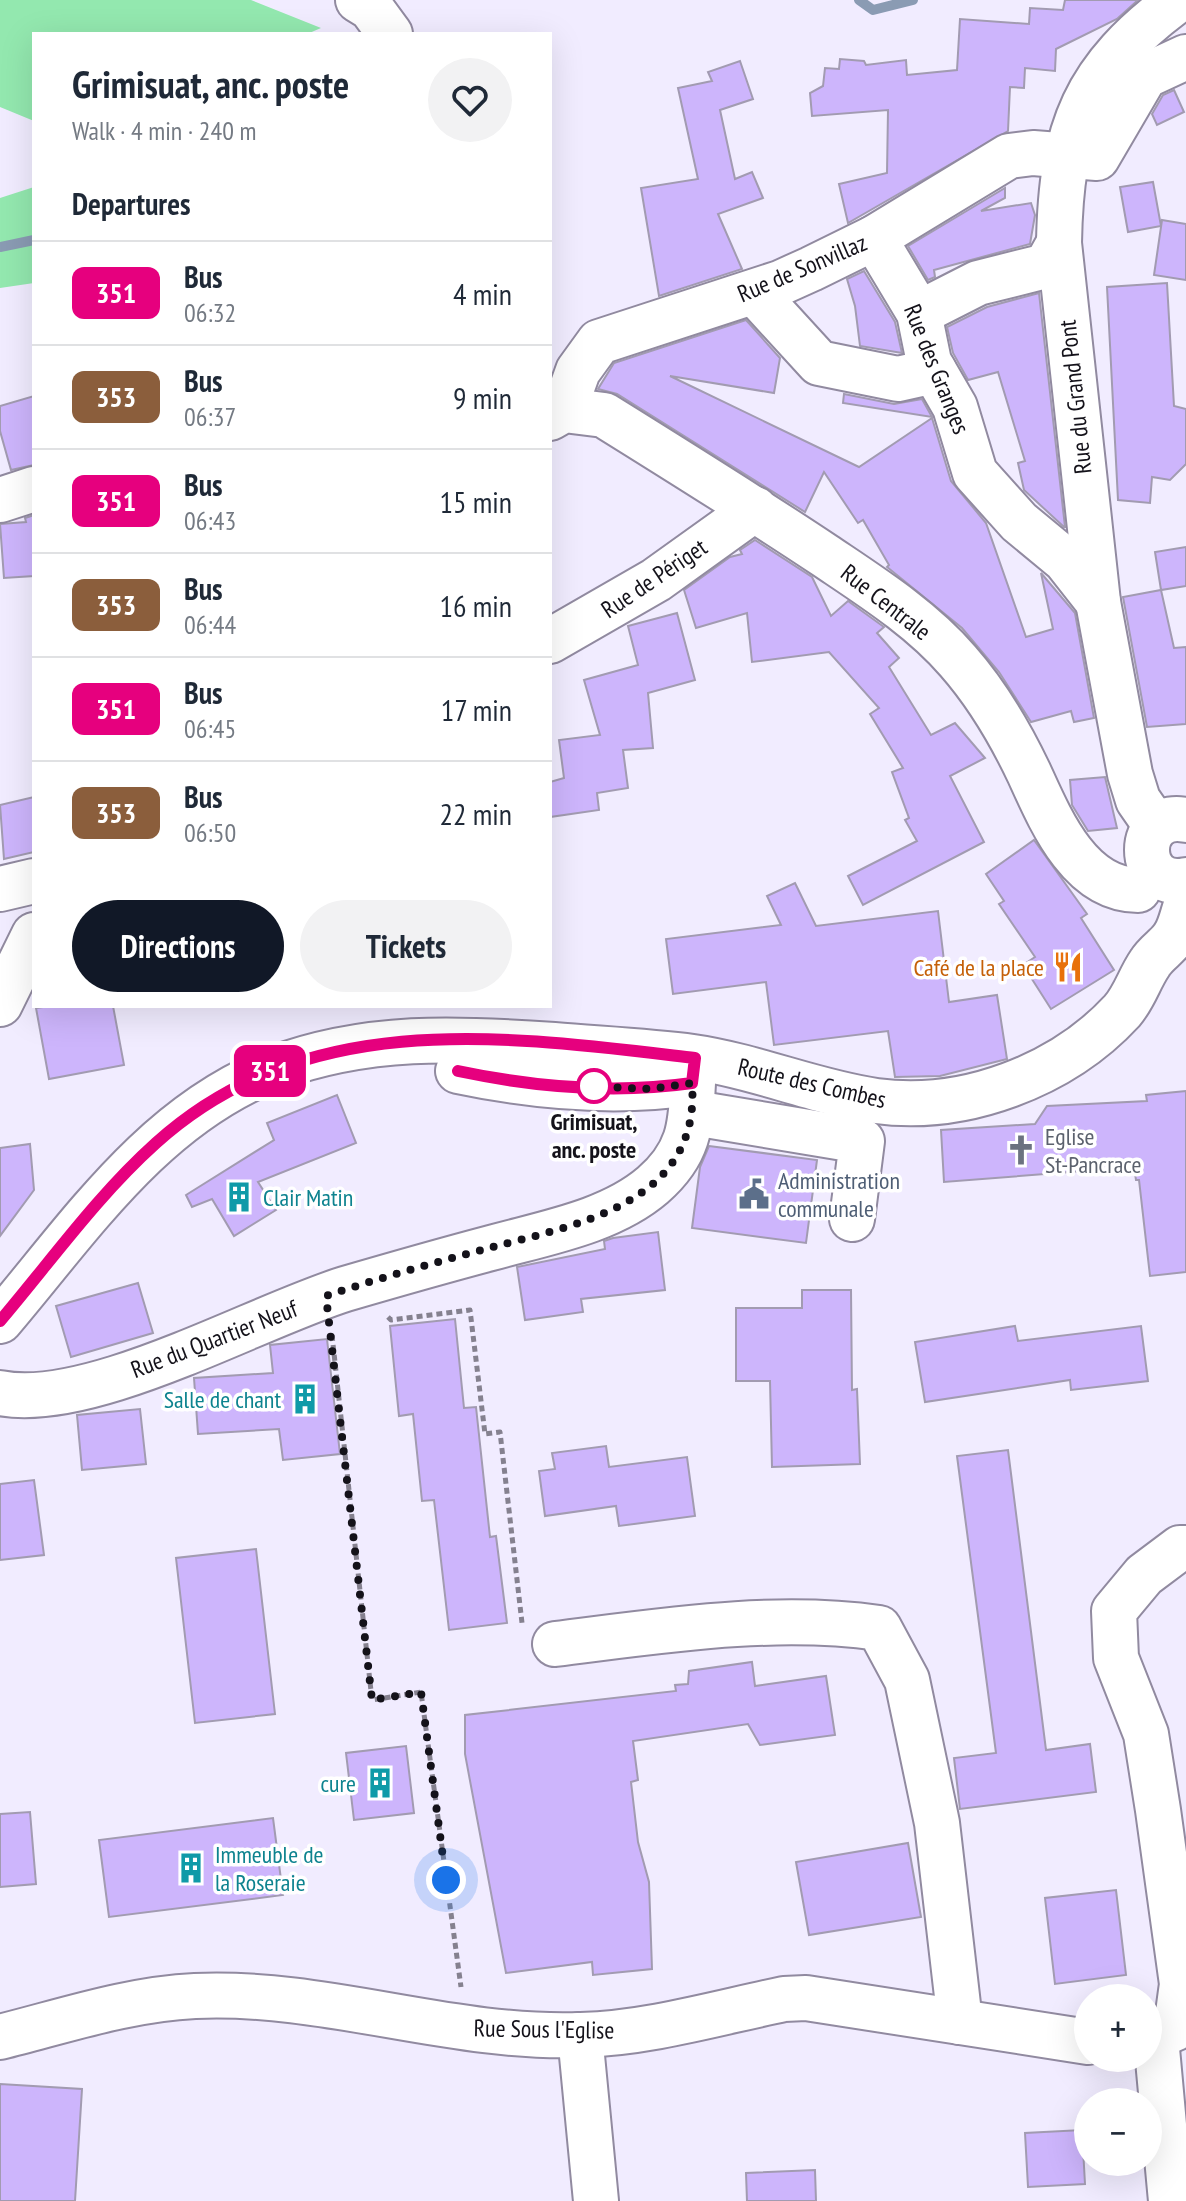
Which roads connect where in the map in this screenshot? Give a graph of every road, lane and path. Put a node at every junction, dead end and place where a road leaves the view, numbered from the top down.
1 (358, 0) edge
2 (1178, 0) edge
3 (389, 32) edge
4 (1186, 57) edge
5 (1067, 157) junction
6 (874, 238) junction
7 (1059, 243) junction
8 (754, 292) junction
9 (919, 313) junction
10 (934, 371) junction
11 (557, 414) edge
12 (32, 490) edge
13 (0, 500) edge
14 (755, 509) junction
15 (1098, 602) junction
16 (552, 640) edge
17 (1163, 857) edge
18 (32, 881) edge
19 (0, 889) edge
20 (1186, 905) edge
21 (32, 939) edge
22 (1168, 971) edge
23 (0, 1004) edge
24 (458, 1071) dead end
25 (694, 1085) junction
26 (852, 1219) dead end
27 (346, 1290) junction
28 (0, 1321) edge
29 (0, 1393) edge
30 (1186, 1548) edge
31 (540, 1641) joint
32 (960, 2022) junction
33 (466, 2028) junction
34 (1166, 2034) edge
35 (580, 2035) junction
36 (0, 2037) edge
37 (1074, 2040) edge
38 (596, 2201) edge
39 (1171, 2201) edge

1 - 3 street
2 - 5 street, Rue du Grand Pont
4 - 5 street, Rue de Sonvillaz
5 - 6 street, Rue de Sonvillaz
5 - 7 street, Rue du Grand Pont
6 - 8 street, Rue de Sonvillaz
6 - 9 street, Rue des Granges
7 - 9 street
7 - 15 street, Rue du Grand Pont
8 - 10 street
8 - 11 street, Rue de Sonvillaz
9 - 10 street, Rue des Granges
10 - 15 street, Rue des Granges
11 - 14 street, Rue Centrale
12 - 13 street
14 - 16 street, Rue de Périget
14 - 17 street, Rue Centrale
15 - 17 street, Rue du Grand Pont
17 - 22 street
18 - 19 street
20 - 22 street, Route des Combes
21 - 23 street
22 - 25 street, Route des Combes
24 - 25 street
25 - 26 street
25 - 27 street, Rue du Quartier Neuf
25 - 28 street, Route des Combes
27 - 29 street, Rue du Quartier Neuf
27 - 31 path
27 - 33 path
30 - 34 street
31 - 32 street
32 - 35 street, Rue Sous l'Eglise
32 - 37 street, Rue Sous l'Eglise
33 - 35 street, Rue Sous l'Eglise
33 - 36 street, Rue Sous l'Eglise
34 - 39 street
35 - 38 street

